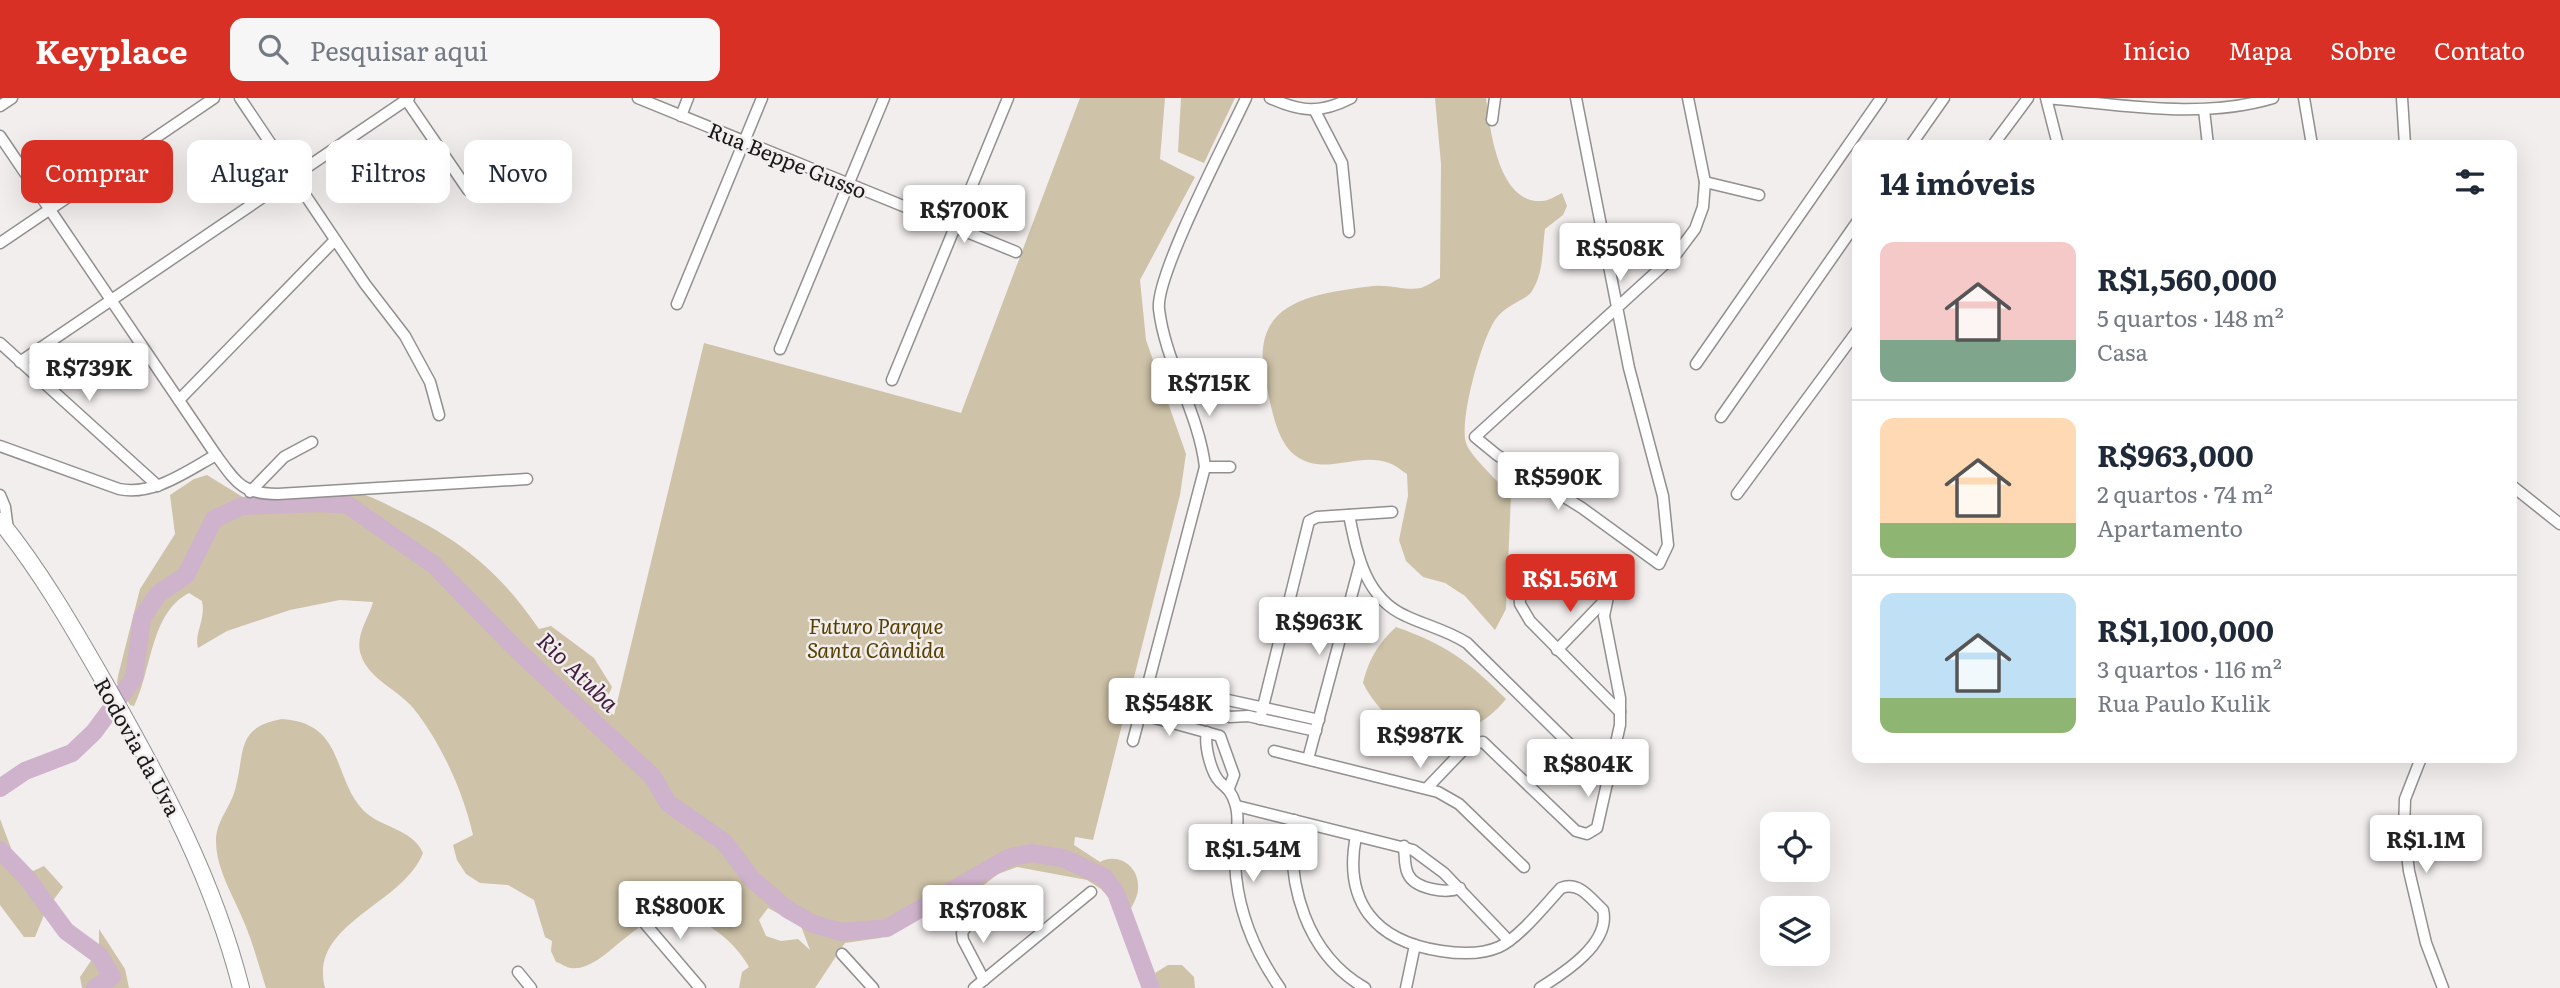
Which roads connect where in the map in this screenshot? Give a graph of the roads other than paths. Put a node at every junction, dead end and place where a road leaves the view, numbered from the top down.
1 (12, 98) edge
2 (214, 98) edge
3 (240, 98) edge
4 (638, 98) edge
5 (688, 98) edge
6 (762, 98) edge
7 (884, 98) edge
8 (1008, 98) edge
9 (1246, 98) edge
10 (1270, 98) edge
11 (1351, 98) edge
12 (1495, 98) edge
13 (1576, 98) edge
14 (1688, 98) edge
15 (1881, 98) edge
16 (1944, 98) edge
17 (2028, 98) edge
18 (2046, 98) edge
19 (2273, 98) edge
20 (2304, 98) edge
21 (2402, 98) edge
22 (407, 99) edge
23 (0, 106) edge
24 (2204, 110) junction
25 (1315, 111) junction
26 (681, 116) junction
27 (1492, 120) dead end
28 (0, 136) edge
29 (269, 140) edge
30 (1915, 140) edge
31 (1997, 140) edge
32 (2057, 140) edge
33 (2207, 140) edge
34 (2311, 140) edge
35 (2405, 140) edge
36 (744, 141) junction
37 (312, 163) edge
38 (1706, 182) junction
39 (464, 184) edge
40 (848, 184) junction
41 (1759, 195) dead end
42 (253, 203) edge
43 (311, 203) edge
44 (50, 209) junction
45 (955, 227) junction
46 (1852, 229) edge
47 (1349, 232) dead end
48 (335, 240) junction
49 (0, 243) edge
50 (1016, 252) dead end
51 (111, 299) junction
52 (677, 304) dead end
53 (1617, 308) junction
54 (1852, 338) edge
55 (0, 343) edge
56 (780, 349) dead end
57 (20, 362) junction
58 (1696, 364) dead end
59 (892, 380) dead end
60 (179, 400) junction
61 (439, 415) dead end
62 (1721, 417) dead end
63 (312, 442) dead end
64 (0, 446) edge
65 (216, 454) junction
66 (1205, 467) junction
67 (1230, 467) dead end
68 (527, 479) dead end
69 (158, 486) junction
70 (2517, 490) edge
71 (250, 492) junction
72 (1737, 494) dead end
73 (0, 495) edge
74 (1392, 512) dead end
75 (1349, 514) junction
76 (2560, 524) edge
77 (4, 526) edge
78 (1360, 564) junction
79 (1518, 564) dead end
80 (1615, 564) dead end
81 (1605, 600) junction
82 (1557, 650) junction
83 (1149, 683) junction
84 (1196, 693) junction
85 (1229, 699) junction
86 (1263, 707) junction
87 (1620, 712) junction
88 (1140, 714) junction
89 (1223, 715) junction
90 (1260, 719) junction
91 (1318, 720) junction
92 (1315, 731) junction
93 (1207, 732) junction
94 (1133, 741) dead end
95 (1274, 751) dead end
96 (1308, 759) junction
97 (2419, 763) edge
98 (1608, 782) junction
99 (1229, 788) junction
100 (1427, 788) junction
101 (1237, 806) junction
102 (1294, 820) junction
103 (1356, 836) junction
104 (1404, 846) junction
105 (1524, 867) dead end
106 (1460, 888) junction
107 (1091, 892) dead end
108 (978, 909) dead end
109 (636, 913) dead end
110 (1509, 941) junction
111 (1415, 945) junction
112 (842, 954) dead end
113 (518, 972) dead end
114 (1269, 972) junction
115 (984, 980) junction
116 (241, 988) edge
117 (531, 988) edge
118 (699, 988) edge
119 (873, 988) edge
120 (974, 988) edge
121 (1269, 988) edge
122 (1280, 988) edge
123 (1365, 988) edge
124 (1406, 988) edge
125 (1540, 988) edge
126 (2443, 988) edge

1 - 23 street
2 - 44 street
3 - 29 street
4 - 26 street, Rua Beppe Gusso
5 - 26 street
6 - 36 street
7 - 40 street
8 - 45 street
9 - 66 street
10 - 25 street
11 - 25 street
12 - 27 street
13 - 53 street
14 - 38 street
15 - 58 street
16 - 30 street
17 - 31 street
18 - 24 street
18 - 32 street
19 - 24 street
20 - 34 street
21 - 35 street
22 - 37 street
22 - 39 street
24 - 33 street
25 - 47 street
26 - 36 street, Rua Beppe Gusso
28 - 44 street
36 - 40 street, Rua Beppe Gusso
36 - 52 street
38 - 41 street
38 - 53 street
40 - 45 street, Rua Beppe Gusso
40 - 56 street
42 - 51 street
43 - 48 street
44 - 49 street
44 - 51 street
45 - 50 street, Rua Beppe Gusso
45 - 59 street
46 - 62 street
48 - 60 street
48 - 61 street
51 - 57 street
51 - 60 street
53 - 53 street
54 - 72 street
55 - 57 street
57 - 69 street
60 - 65 street
63 - 71 street
64 - 69 street
65 - 69 street
65 - 71 street
66 - 67 street
66 - 83 street
68 - 71 street
70 - 76 street
73 - 77 street
74 - 75 street
75 - 78 street
75 - 86 street
77 - 116 highway, Rodovia da Uva
78 - 91 street
78 - 98 street
79 - 82 street
80 - 81 street
81 - 82 street
81 - 87 street
82 - 87 street
83 - 84 street
83 - 88 street
84 - 85 street
84 - 89 street
85 - 86 street
85 - 89 street
86 - 90 street
86 - 91 street
87 - 98 street
88 - 93 street
88 - 94 street
89 - 90 street
90 - 92 street
91 - 92 street
92 - 96 street
93 - 99 street
93 - 99 street
95 - 96 street
96 - 100 street
97 - 126 street
98 - 100 street
99 - 101 street
100 - 105 street
101 - 102 street
101 - 114 street
102 - 103 street
102 - 123 street
103 - 104 street
103 - 111 street
104 - 106 street
104 - 106 street
106 - 110 street
107 - 115 street
108 - 115 street
109 - 118 street
110 - 111 street
110 - 125 street
111 - 124 street
112 - 119 street
113 - 117 street
114 - 121 street
114 - 122 street
115 - 120 street

